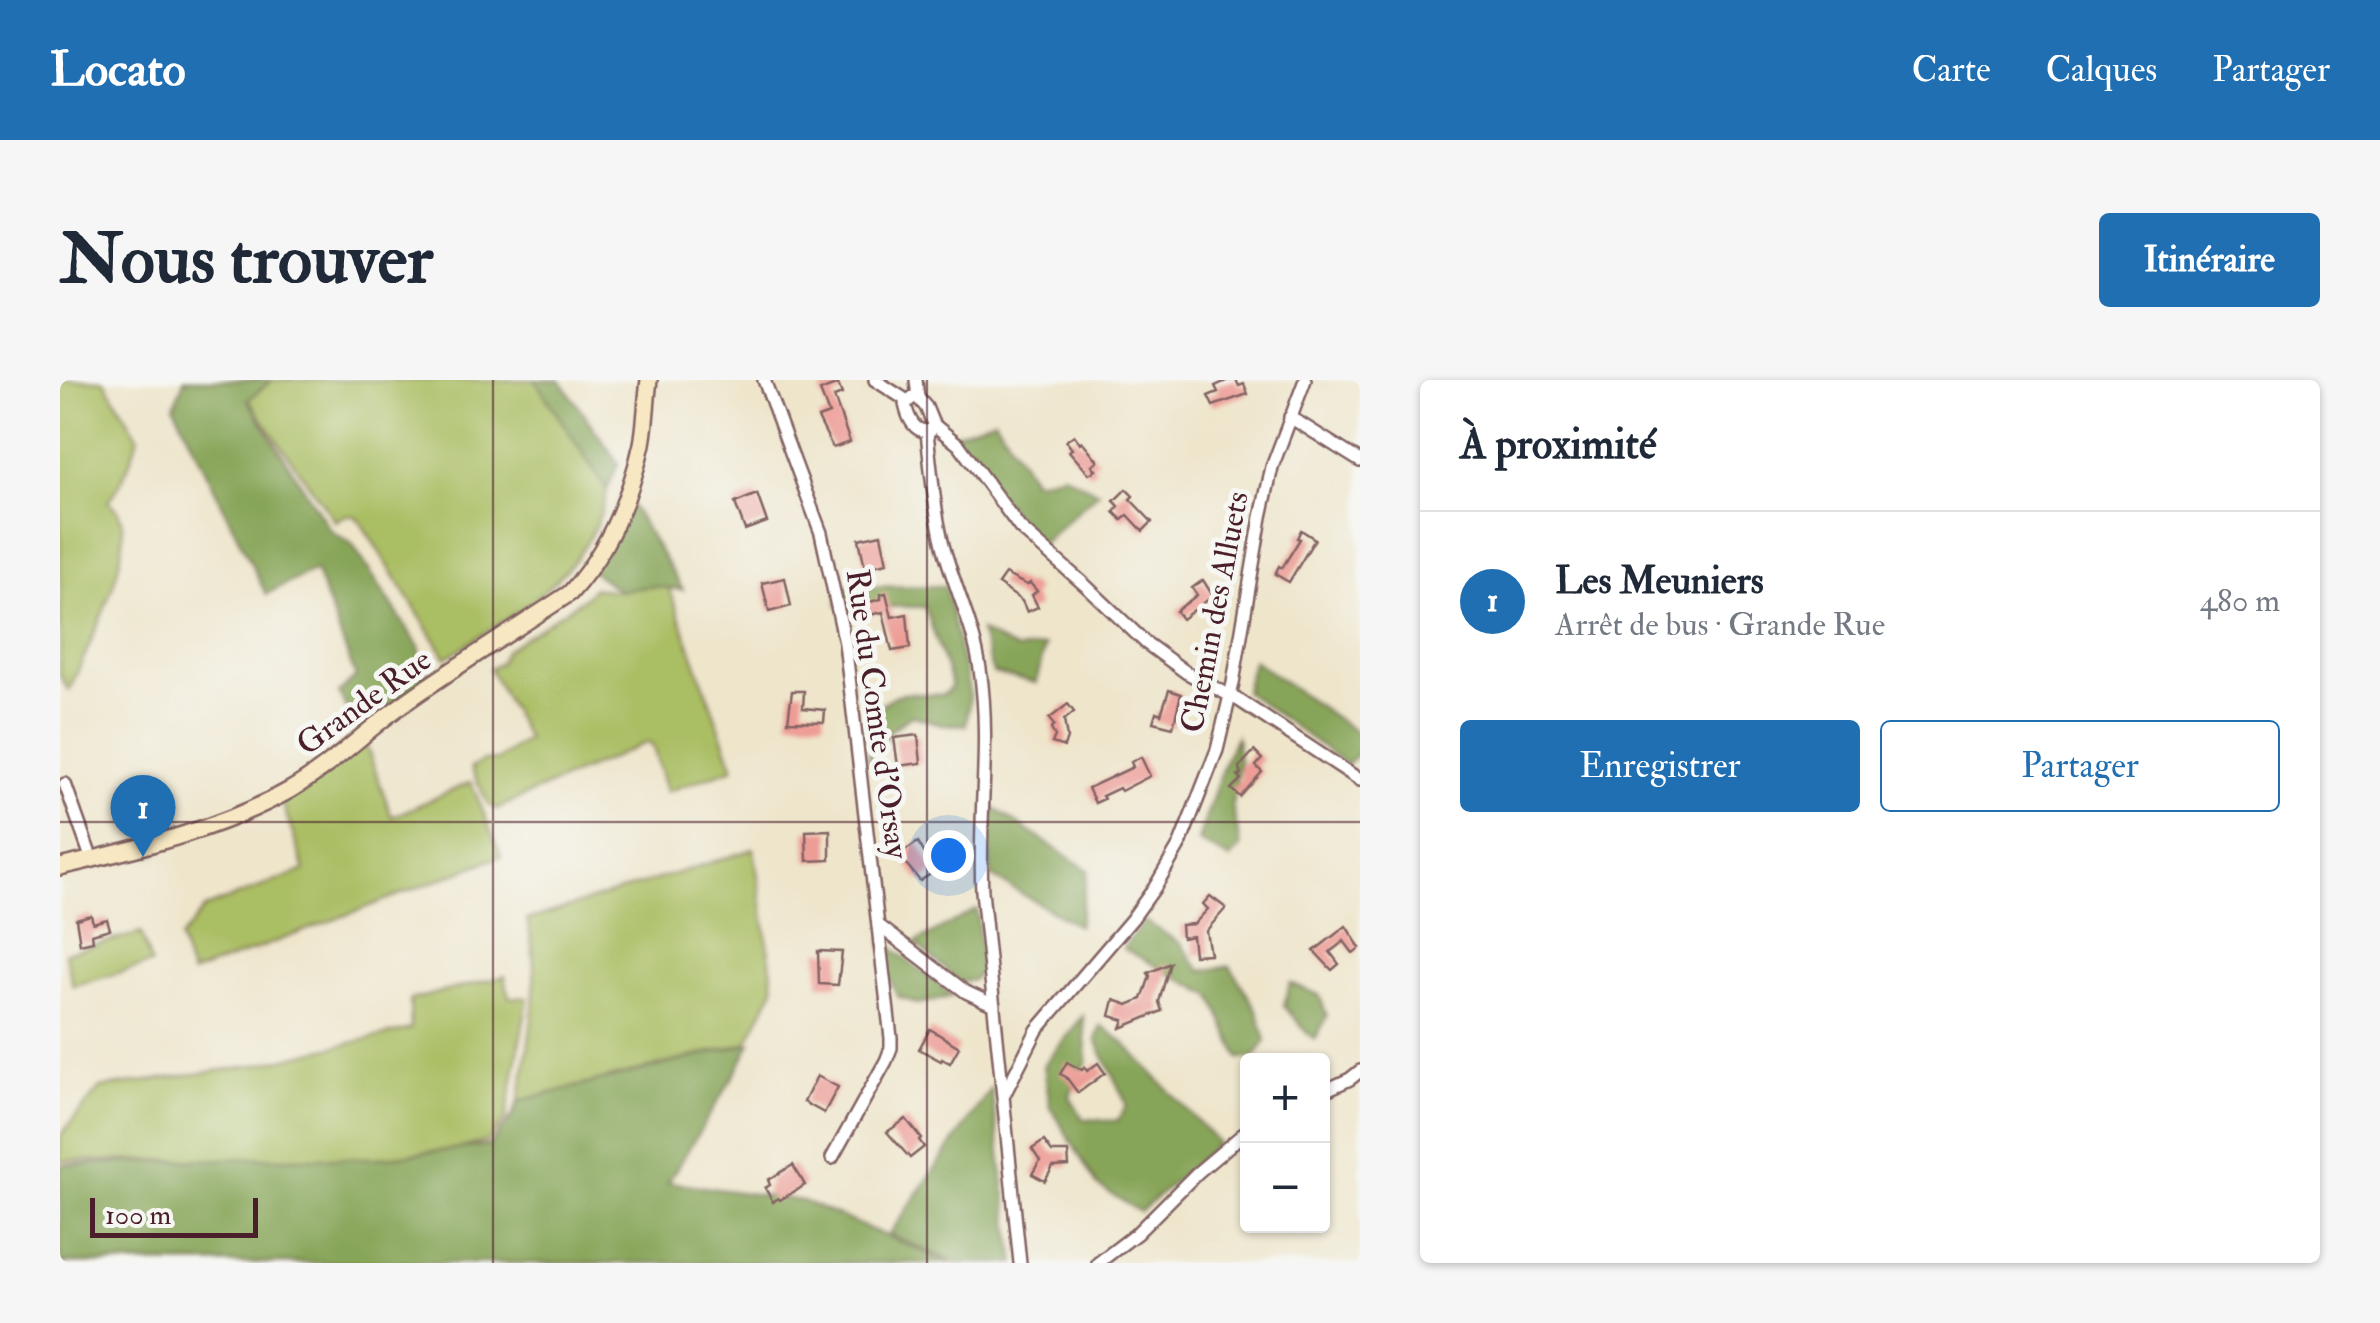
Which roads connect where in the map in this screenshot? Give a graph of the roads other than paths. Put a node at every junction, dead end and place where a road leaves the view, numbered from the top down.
1 (648, 380) edge
2 (764, 380) edge
3 (875, 380) edge
4 (916, 380) edge
5 (1306, 380) edge
6 (912, 399) junction
7 (1290, 418) junction
8 (930, 428) junction
9 (1360, 461) edge
10 (1229, 694) junction
11 (1360, 780) edge
12 (65, 784) dead end
13 (92, 860) junction
14 (60, 868) edge
15 (878, 924) junction
16 (994, 1005) junction
17 (1360, 1071) edge
18 (1330, 1088) edge
19 (1003, 1097) junction
20 (1240, 1137) edge
21 (832, 1158) dead end
22 (1020, 1263) edge
23 (1098, 1263) edge

1 - 13 street, Grande Rue
2 - 15 street, Rue du Comte d'Orsay
3 - 6 street
4 - 6 street
5 - 7 street, Chemin des Alluets
6 - 8 street
6 - 8 street
7 - 9 street
7 - 10 street, Chemin des Alluets
8 - 10 street
8 - 16 street
10 - 11 street
10 - 19 street, Chemin des Alluets
12 - 13 street
13 - 14 street, Grande Rue
15 - 16 street
15 - 21 street, Rue du Comte d'Orsay
16 - 19 street
17 - 18 street
19 - 22 street
20 - 23 street

